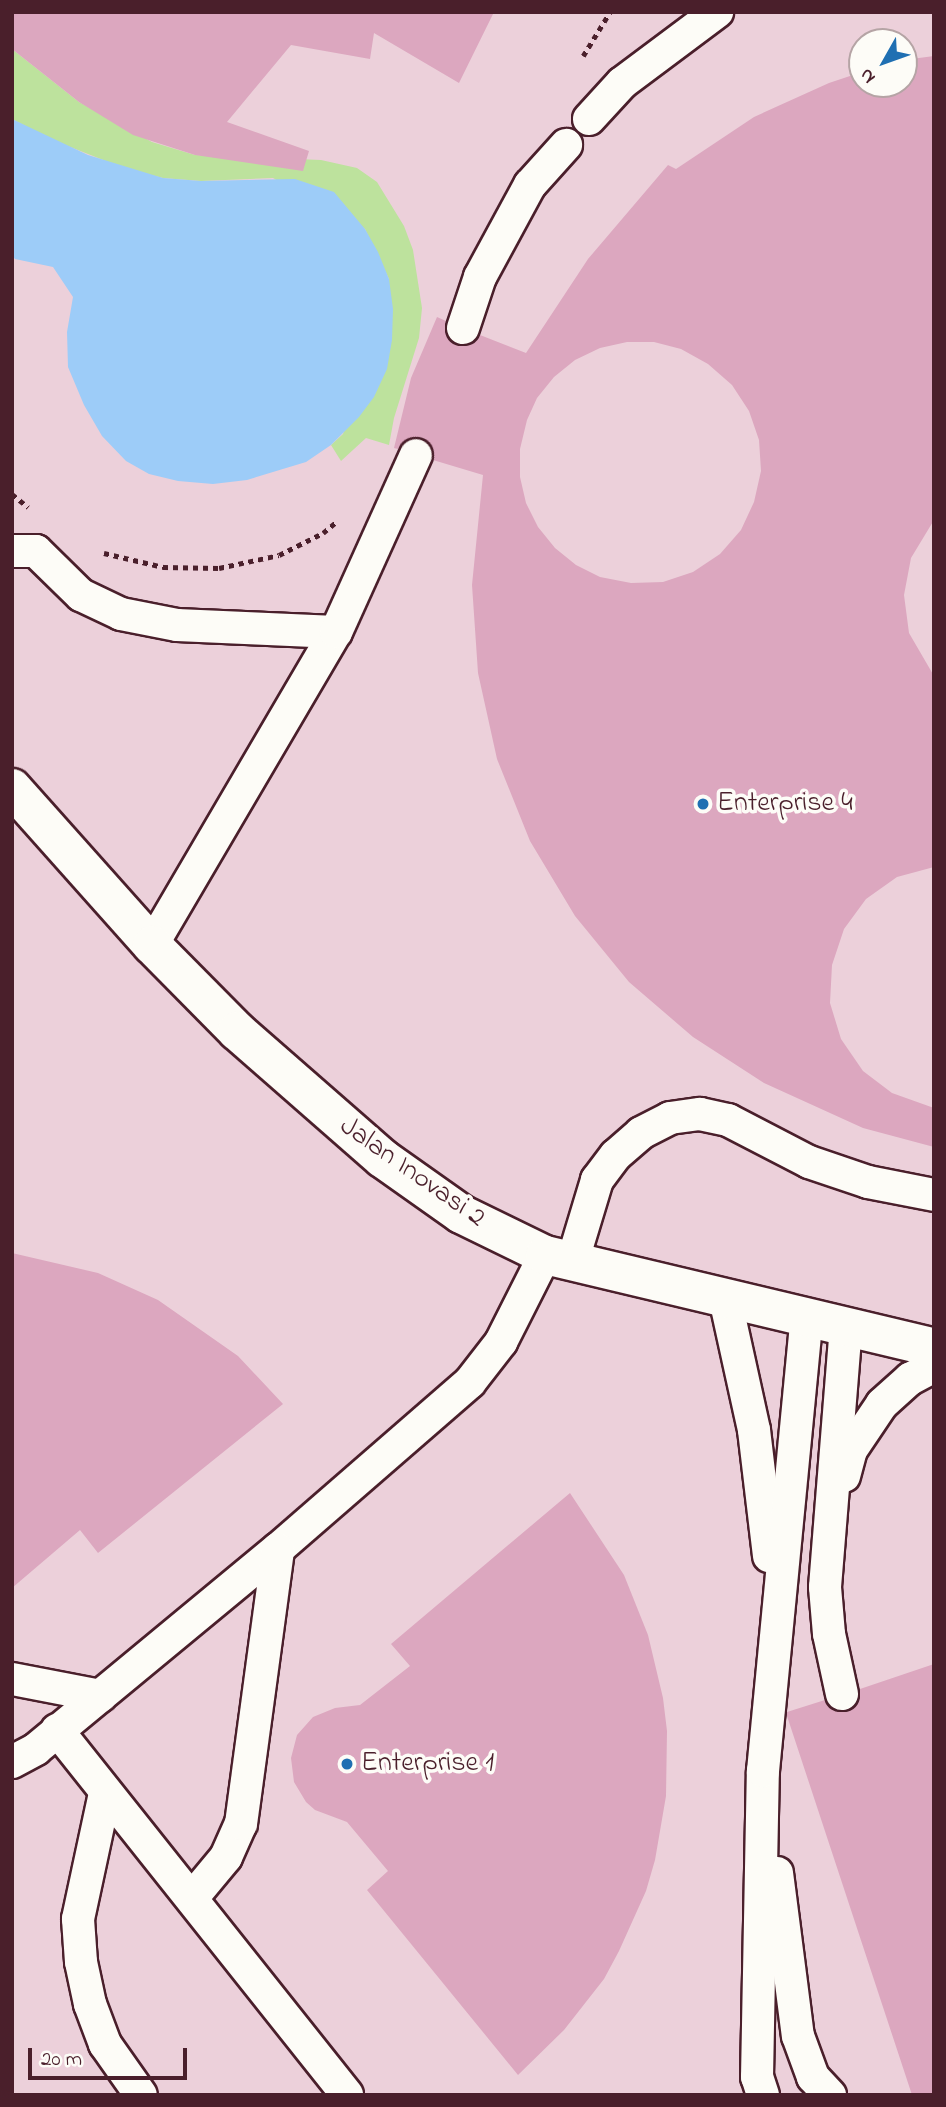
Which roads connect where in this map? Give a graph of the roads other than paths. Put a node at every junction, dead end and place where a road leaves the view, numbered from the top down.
1 (717, 12) edge
2 (589, 119) dead end
3 (566, 145) dead end
4 (463, 328) dead end
5 (416, 455) dead end
6 (12, 551) edge
7 (336, 632) junction
8 (12, 788) edge
9 (152, 945) junction
10 (934, 1195) edge
11 (558, 1259) junction
12 (725, 1298) junction
13 (807, 1318) junction
14 (846, 1327) junction
15 (934, 1348) edge
16 (934, 1366) edge
17 (828, 1535) junction
18 (278, 1549) junction
19 (775, 1651) junction
20 (12, 1679) edge
21 (842, 1695) dead end
22 (100, 1696) junction
23 (57, 1730) junction
24 (12, 1762) edge
25 (763, 1771) junction
26 (105, 1793) junction
27 (192, 1898) junction
28 (141, 2095) edge
29 (347, 2095) edge
30 (762, 2095) edge
31 (830, 2095) edge

1 - 2 lane
3 - 4 lane
5 - 7 lane
6 - 7 lane
7 - 9 lane
8 - 9 street, Jalan Inovasi 2
9 - 11 street, Jalan Inovasi 2
10 - 11 lane
11 - 12 street, Jalan Inovasi 2
11 - 18 lane
12 - 13 street, Jalan Inovasi 2
12 - 19 lane
13 - 14 street, Jalan Inovasi 2
13 - 19 lane
14 - 15 street, Jalan Inovasi 2
14 - 17 lane
16 - 17 lane
17 - 21 lane
18 - 22 lane
18 - 27 lane
19 - 25 lane
20 - 22 lane
22 - 23 lane
23 - 24 lane
23 - 26 lane
25 - 30 lane
25 - 31 lane
26 - 27 lane
26 - 28 lane
27 - 29 lane

